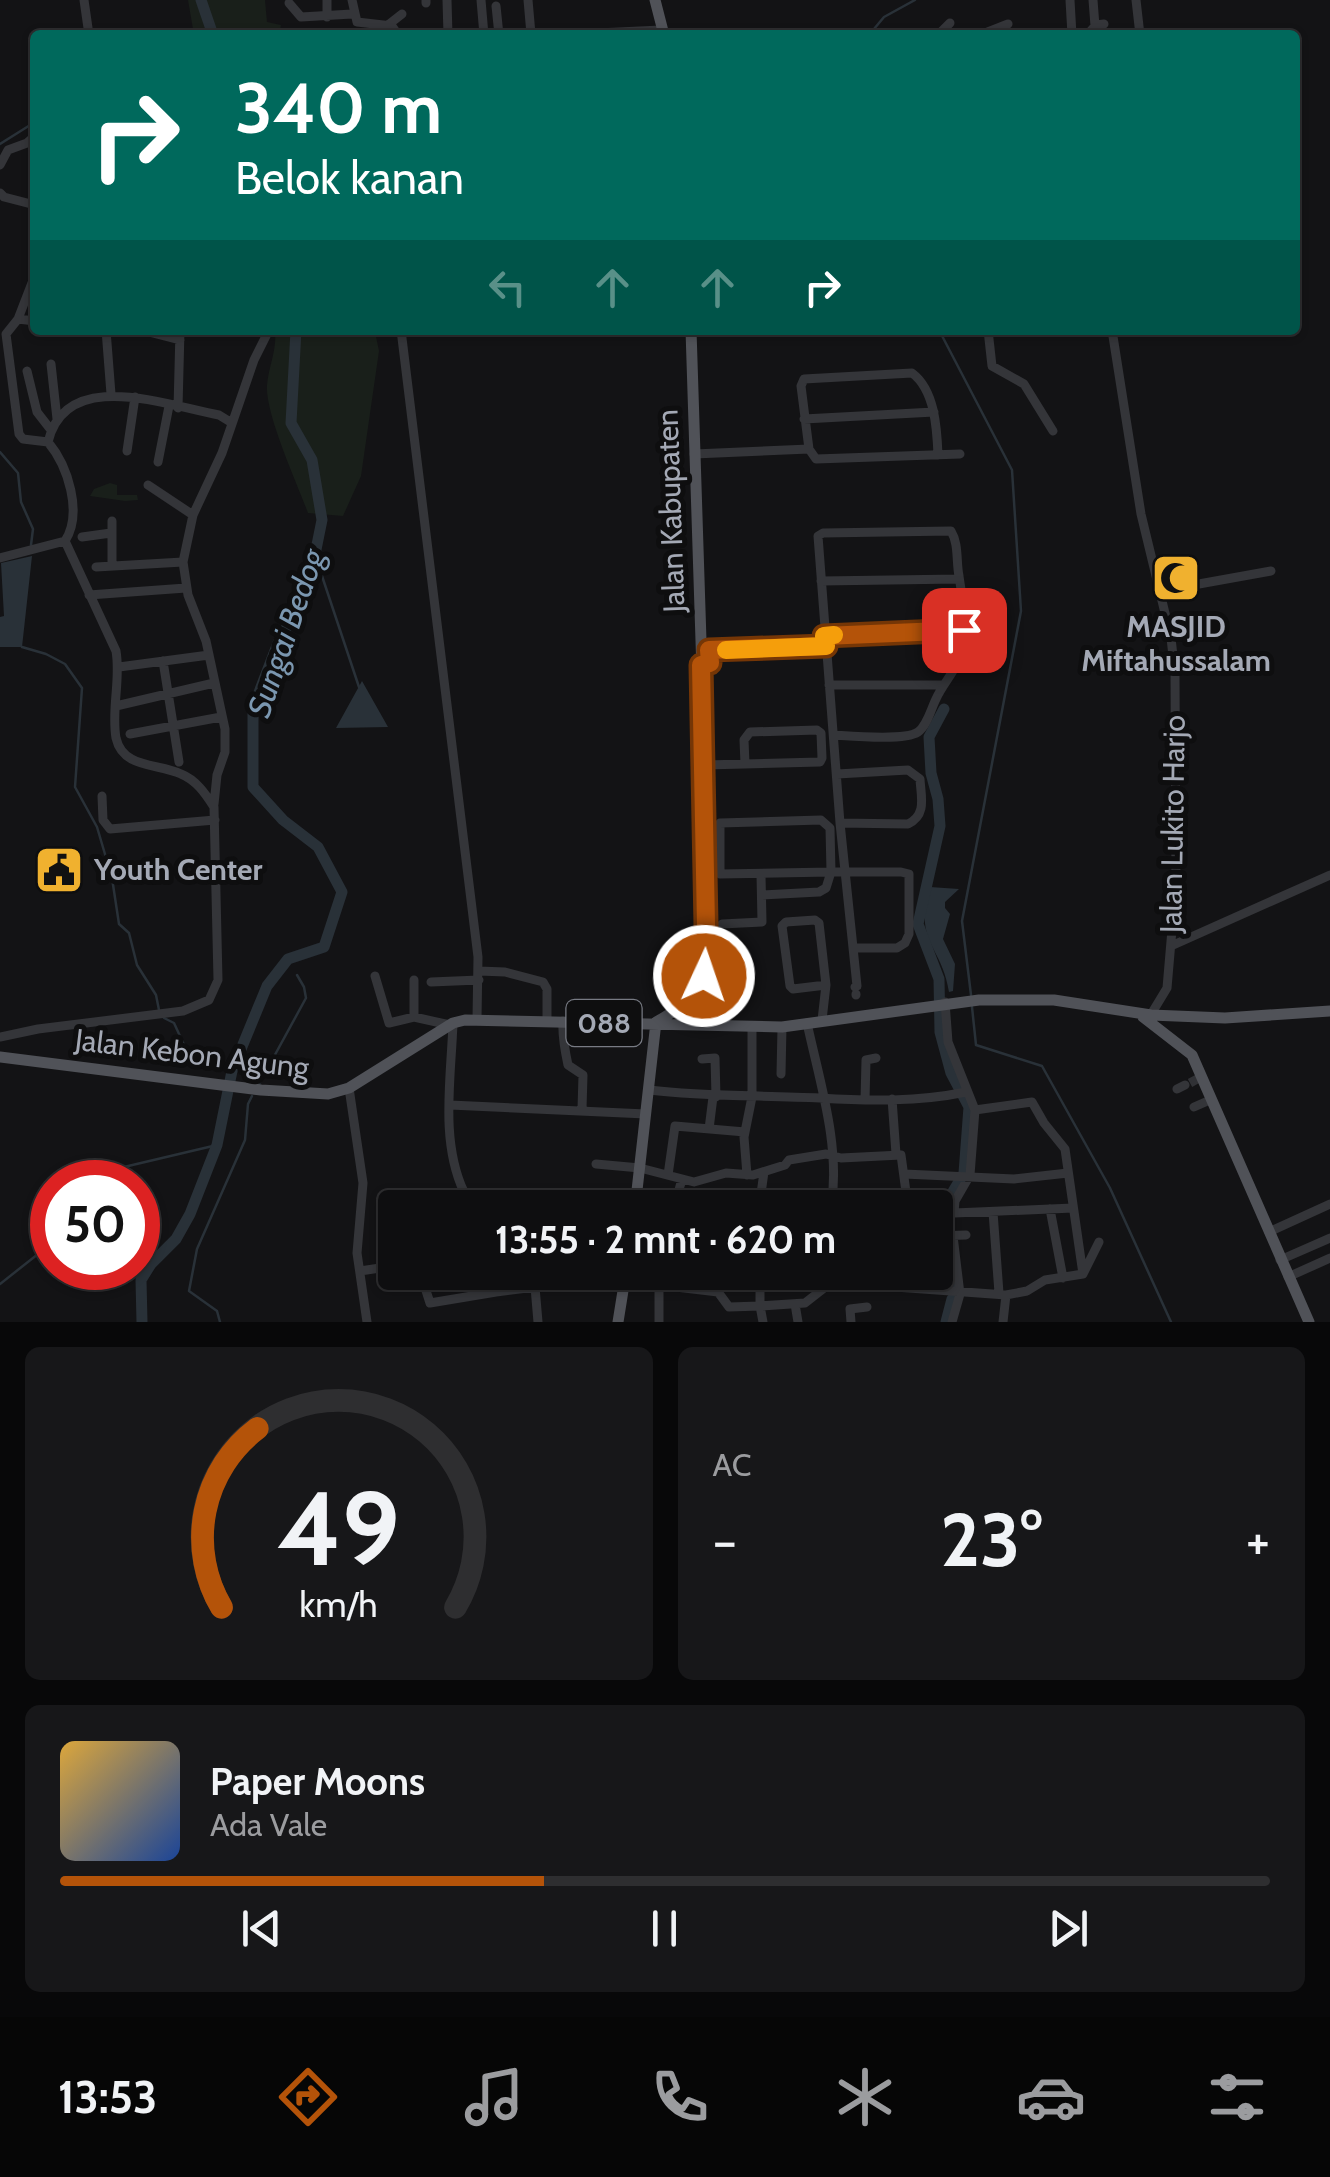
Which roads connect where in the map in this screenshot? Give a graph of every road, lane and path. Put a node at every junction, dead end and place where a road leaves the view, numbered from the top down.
1 (84, 0) edge
2 (327, 0) edge
3 (352, 0) edge
4 (447, 0) edge
5 (482, 0) edge
6 (528, 0) edge
7 (1070, 0) edge
8 (1093, 0) edge
9 (1136, 0) edge
10 (289, 2) dead end
11 (653, 3) edge
12 (496, 6) dead end
13 (402, 14) dead end
14 (328, 17) junction
15 (355, 18) junction
16 (950, 22) dead end
17 (388, 24) junction
18 (1008, 24) dead end
19 (88, 30) edge
20 (356, 30) edge
21 (395, 30) edge
22 (448, 30) edge
23 (484, 30) edge
24 (498, 30) edge
25 (531, 30) edge
26 (661, 30) edge
27 (943, 30) edge
28 (993, 30) edge
29 (1072, 30) edge
30 (1094, 30) edge
31 (1139, 30) edge
32 (30, 141) edge
33 (0, 165) edge
34 (0, 193) edge
35 (30, 204) edge
36 (30, 288) edge
37 (18, 320) junction
38 (30, 320) edge
39 (106, 335) edge
40 (180, 335) edge
41 (267, 335) edge
42 (402, 335) edge
43 (692, 335) edge
44 (989, 335) edge
45 (1113, 335) edge
46 (51, 364) dead end
47 (27, 371) dead end
48 (111, 394) junction
49 (135, 396) junction
50 (173, 407) junction
51 (934, 412) junction
52 (58, 419) junction
53 (804, 419) junction
54 (232, 423) junction
55 (51, 430) junction
56 (1053, 431) dead end
57 (48, 442) junction
58 (809, 448) junction
59 (127, 451) dead end
60 (694, 454) junction
61 (960, 454) dead end
62 (938, 455) junction
63 (158, 462) dead end
64 (148, 486) dead end
65 (193, 516) junction
66 (112, 521) dead end
67 (112, 534) junction
68 (82, 538) dead end
69 (65, 541) junction
70 (0, 558) edge
71 (184, 562) junction
72 (112, 566) junction
73 (96, 567) dead end
74 (1272, 571) dead end
75 (959, 579) junction
76 (821, 580) junction
77 (186, 588) junction
78 (1160, 590) junction
79 (89, 595) junction
80 (964, 630) junction
81 (700, 636) junction
82 (825, 641) junction
83 (709, 650) junction
84 (209, 655) junction
85 (163, 661) junction
86 (701, 665) junction
87 (119, 667) junction
88 (214, 683) junction
89 (829, 685) junction
90 (942, 686) junction
91 (167, 695) junction
92 (116, 706) junction
93 (222, 717) junction
94 (174, 728) junction
95 (130, 734) dead end
96 (834, 735) junction
97 (179, 762) dead end
98 (745, 764) junction
99 (705, 765) junction
100 (837, 774) junction
101 (102, 796) dead end
102 (214, 807) junction
103 (214, 820) junction
104 (840, 824) junction
105 (831, 872) junction
106 (846, 873) junction
107 (761, 875) junction
108 (1330, 875) edge
109 (762, 894) junction
110 (722, 924) dead end
111 (1171, 946) junction
112 (854, 948) junction
113 (374, 976) dead end
114 (479, 976) junction
115 (414, 980) dead end
116 (432, 982) dead end
117 (826, 985) junction
118 (857, 999) junction
119 (945, 1002) junction
120 (1330, 1011) edge
121 (1150, 1017) junction
122 (414, 1018) junction
123 (478, 1019) junction
124 (822, 1020) junction
125 (547, 1021) junction
126 (563, 1022) junction
127 (656, 1022) junction
128 (451, 1024) junction
129 (807, 1024) junction
130 (752, 1026) junction
131 (782, 1026) junction
132 (0, 1038) edge
133 (0, 1057) edge
134 (876, 1058) dead end
135 (702, 1060) dead end
136 (780, 1074) dead end
137 (350, 1088) junction
138 (650, 1090) junction
139 (966, 1092) junction
140 (715, 1097) junction
141 (752, 1097) junction
142 (823, 1098) junction
143 (892, 1099) junction
144 (864, 1100) junction
145 (1210, 1100) junction
146 (450, 1104) junction
147 (1194, 1107) dead end
148 (582, 1110) junction
149 (975, 1110) junction
150 (646, 1114) junction
151 (709, 1129) junction
152 (744, 1132) junction
153 (896, 1154) junction
154 (833, 1155) junction
155 (596, 1164) dead end
156 (640, 1168) junction
157 (764, 1172) junction
158 (1068, 1173) junction
159 (904, 1174) junction
160 (668, 1175) junction
161 (746, 1175) junction
162 (970, 1175) junction
163 (682, 1179) junction
164 (463, 1190) edge
165 (637, 1190) edge
166 (679, 1190) edge
167 (762, 1190) edge
168 (833, 1190) edge
169 (954, 1201) junction
170 (1330, 1204) edge
171 (1072, 1208) junction
172 (1050, 1209) junction
173 (993, 1212) junction
174 (1269, 1232) junction
175 (966, 1235) dead end
176 (953, 1236) joint
177 (1330, 1238) edge
178 (1099, 1242) dead end
179 (1330, 1258) edge
180 (1280, 1260) junction
181 (378, 1268) edge
182 (360, 1270) junction
183 (1083, 1274) junction
184 (1288, 1277) junction
185 (1064, 1278) junction
186 (426, 1290) edge
187 (516, 1290) edge
188 (535, 1290) edge
189 (624, 1290) edge
190 (660, 1290) edge
191 (704, 1290) edge
192 (760, 1290) edge
193 (822, 1290) edge
194 (916, 1290) edge
195 (496, 1292) joint
196 (960, 1294) junction
197 (1002, 1294) junction
198 (796, 1304) junction
199 (760, 1306) junction
200 (867, 1306) dead end
201 (367, 1322) edge
202 (538, 1322) edge
203 (618, 1322) edge
204 (659, 1322) edge
205 (763, 1322) edge
206 (798, 1322) edge
207 (851, 1322) edge
208 (952, 1322) edge
209 (1004, 1322) edge
210 (1309, 1322) edge

1 - 19 street
2 - 14 street
3 - 15 street
4 - 22 street
5 - 23 street
6 - 25 street
7 - 29 street
8 - 30 street
9 - 31 street
10 - 14 street
11 - 26 main road
12 - 24 street
13 - 17 street
14 - 15 street
15 - 17 street
15 - 20 street
16 - 27 street
17 - 21 street
18 - 28 street
32 - 33 street
34 - 35 street
36 - 37 street
37 - 38 street
37 - 57 street
39 - 48 street
40 - 50 street
41 - 54 street
42 - 114 street
43 - 60 main road, Jalan Kabupaten
44 - 56 street
45 - 78 street, Jalan Lukito Harjo
46 - 52 street
47 - 55 street
48 - 49 street
48 - 52 street
49 - 50 street
49 - 59 street
50 - 54 street
50 - 63 street
51 - 53 street
51 - 53 street
51 - 62 street
52 - 55 street
53 - 58 street
54 - 65 street
55 - 57 street
57 - 69 street
58 - 60 street
58 - 62 street
60 - 81 main road, Jalan Kabupaten
61 - 62 street
64 - 65 street
65 - 71 street
66 - 67 street
67 - 68 street
67 - 72 street
69 - 70 street
69 - 79 street
71 - 72 street
71 - 77 street
72 - 73 street
74 - 78 street
75 - 76 street
75 - 76 street
75 - 80 street
76 - 82 street
77 - 79 street
77 - 84 street
78 - 111 street, Jalan Lukito Harjo
79 - 87 street
80 - 82 street
80 - 90 street
81 - 83 street
81 - 86 main road, Jalan Kabupaten
82 - 83 street
82 - 89 street
83 - 86 street
84 - 85 street
84 - 88 street
85 - 87 street
85 - 91 street
86 - 99 main road, Jalan Kabupaten
87 - 92 street
88 - 91 street
88 - 93 street
89 - 90 street
89 - 96 street
90 - 96 street
91 - 92 street
91 - 94 street
92 - 102 street
93 - 94 street
93 - 102 street
94 - 95 street
94 - 97 street
96 - 100 street
98 - 98 street
98 - 99 street
99 - 127 main road, Jalan Kabupaten
100 - 104 street
100 - 104 street
101 - 103 street
102 - 103 street
103 - 132 street
104 - 106 street
105 - 106 street
105 - 107 street
105 - 107 street
105 - 109 street
106 - 112 street
106 - 112 street
107 - 109 street
108 - 111 street
109 - 110 street
111 - 121 street, Jalan Lukito Harjo
112 - 118 street
113 - 122 street
114 - 116 street
114 - 123 street
114 - 125 street
115 - 122 street
117 - 117 street
117 - 124 street
118 - 119 main road, Jalan Kebon Agung / 088
118 - 124 main road, Jalan Kebon Agung / 088
119 - 121 main road, Jalan Kebon Agung / 088
119 - 139 street
120 - 121 main road
121 - 145 main road, Jalan Kebon Agung
122 - 128 street
123 - 125 main road, Jalan Kebon Agung / 088
123 - 128 main road, Jalan Kebon Agung / 088
124 - 129 main road, Jalan Kebon Agung / 088
125 - 126 main road, Jalan Kebon Agung / 088
126 - 127 main road, Jalan Kebon Agung / 088
126 - 148 street
127 - 130 main road, Jalan Kebon Agung / 088
127 - 138 main road
128 - 137 main road, Jalan Kebon Agung / 088
128 - 146 street
129 - 131 main road, Jalan Kebon Agung / 088
129 - 142 street
130 - 131 main road, Jalan Kebon Agung / 088
130 - 141 street
131 - 136 street
133 - 137 main road, Jalan Kebon Agung / 088
134 - 144 street
135 - 140 street
137 - 182 street
138 - 140 street
138 - 150 main road
139 - 143 street
139 - 149 street
140 - 141 street
140 - 151 street
141 - 142 street
141 - 152 street
142 - 144 street
142 - 154 street
143 - 144 street
143 - 153 street
145 - 147 street
145 - 174 main road, Jalan Kebon Agung
146 - 148 street
146 - 164 street
148 - 150 street
149 - 158 street
149 - 162 street
150 - 156 main road
151 - 152 street
151 - 160 street
152 - 161 street
153 - 154 street
153 - 159 street
154 - 157 street
154 - 168 street
155 - 156 street
156 - 160 street
156 - 165 main road
157 - 161 street
157 - 167 street
158 - 162 street
158 - 171 street
159 - 162 street
159 - 169 street
160 - 163 street
161 - 163 street
162 - 169 street
163 - 166 street
169 - 173 street
170 - 174 street
171 - 172 street
171 - 183 street
172 - 173 street
172 - 185 street
173 - 197 street
174 - 180 main road, Jalan Kebon Agung
175 - 176 street
176 - 196 street
177 - 180 street
178 - 183 street
179 - 184 street
180 - 184 main road, Jalan Kebon Agung
181 - 182 street
182 - 201 street
183 - 185 street
184 - 210 main road, Jalan Kebon Agung
185 - 197 street
186 - 195 street
187 - 195 street
188 - 202 street
189 - 203 main road
190 - 204 street
191 - 199 street
192 - 199 street
193 - 198 street
194 - 196 street
196 - 197 street
196 - 208 street
197 - 209 street
198 - 199 street
198 - 206 street
199 - 205 street
200 - 207 street

